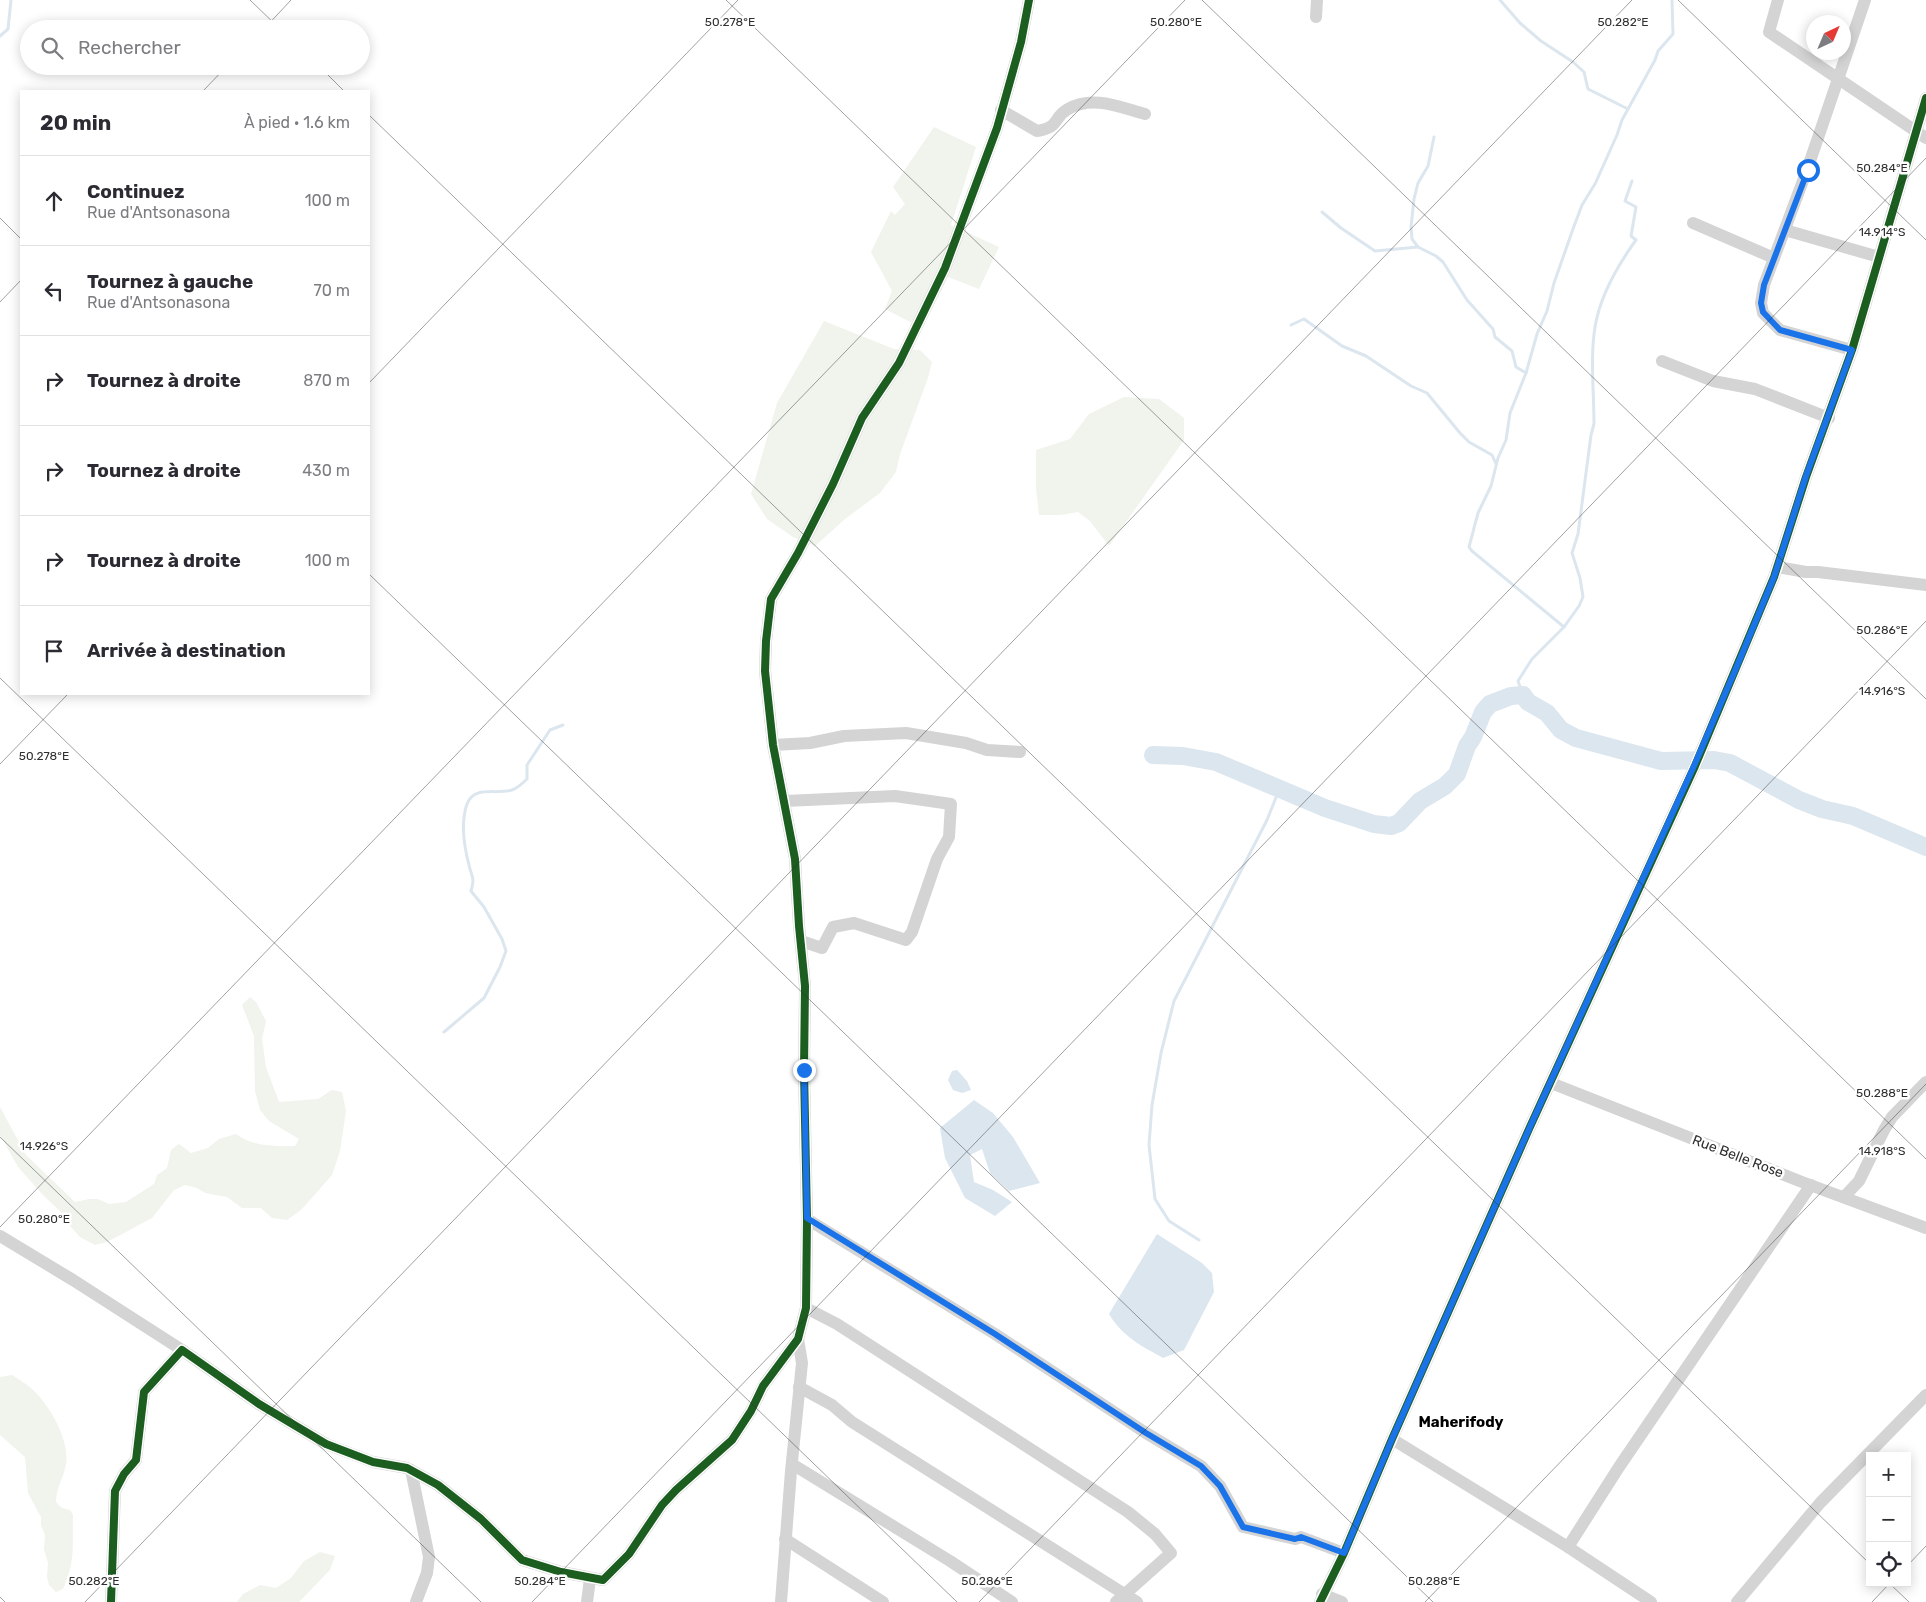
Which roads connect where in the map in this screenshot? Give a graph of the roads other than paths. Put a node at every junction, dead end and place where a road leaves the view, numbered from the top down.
1 (1029, 0) edge
2 (1317, 0) edge
3 (1778, 0) edge
4 (1865, 0) edge
5 (1316, 17) dead end
6 (1839, 79) junction
7 (1926, 98) edge
8 (1001, 110) junction
9 (1144, 114) dead end
10 (1922, 135) edge
11 (1693, 223) dead end
12 (1785, 230) junction
13 (1879, 257) junction
14 (1774, 258) junction
15 (1852, 350) junction
16 (1662, 361) dead end
17 (1829, 418) junction
18 (1777, 567) junction
19 (1880, 583) junction
20 (1926, 585) edge
21 (1926, 592) edge
22 (773, 745) junction
23 (1020, 752) dead end
24 (785, 801) junction
25 (800, 941) junction
26 (1926, 1082) edge
27 (1551, 1083) junction
28 (1811, 1185) junction
29 (1844, 1197) junction
30 (807, 1218) junction
31 (1926, 1228) edge
32 (0, 1236) edge
33 (806, 1308) junction
34 (798, 1339) junction
35 (182, 1350) junction
36 (799, 1387) junction
37 (1926, 1394) edge
38 (1392, 1439) junction
39 (792, 1464) junction
40 (411, 1470) junction
41 (785, 1539) junction
42 (1568, 1547) junction
43 (1344, 1553) junction
44 (590, 1579) junction
45 (1121, 1598) edge
46 (1321, 1598) edge
47 (111, 1602) edge
48 (416, 1602) edge
49 (587, 1602) edge
50 (781, 1602) edge
51 (884, 1602) edge
52 (1012, 1602) edge
53 (1137, 1602) edge
54 (1342, 1602) edge
55 (1651, 1602) edge
56 (1737, 1602) edge

1 - 8 street
2 - 5 street
3 - 6 street
4 - 6 street
6 - 10 street
6 - 12 street
7 - 10 street
8 - 9 street
8 - 22 street
10 - 13 street
11 - 14 street
12 - 13 street
12 - 14 street
13 - 15 street
14 - 15 street
15 - 17 street
16 - 17 street
17 - 18 street
18 - 19 street
18 - 27 street
19 - 20 street
19 - 21 street
22 - 23 street
22 - 24 street
24 - 25 street
24 - 25 street
25 - 30 street
26 - 29 street
27 - 28 street, Rue Belle Rose
27 - 38 street
28 - 29 street, Rue Belle Rose
28 - 42 street
29 - 31 street, Rue Belle Rose
30 - 33 street
30 - 43 street
32 - 35 street
33 - 34 street
33 - 45 street
34 - 36 street
34 - 44 street
35 - 40 street
35 - 47 street
36 - 39 street
36 - 45 street
37 - 56 street
38 - 42 street
38 - 43 street
39 - 41 street
39 - 52 street
40 - 44 street
40 - 48 street
41 - 50 street
41 - 51 street
42 - 55 street
43 - 46 street
44 - 49 street
45 - 53 street
46 - 54 street

